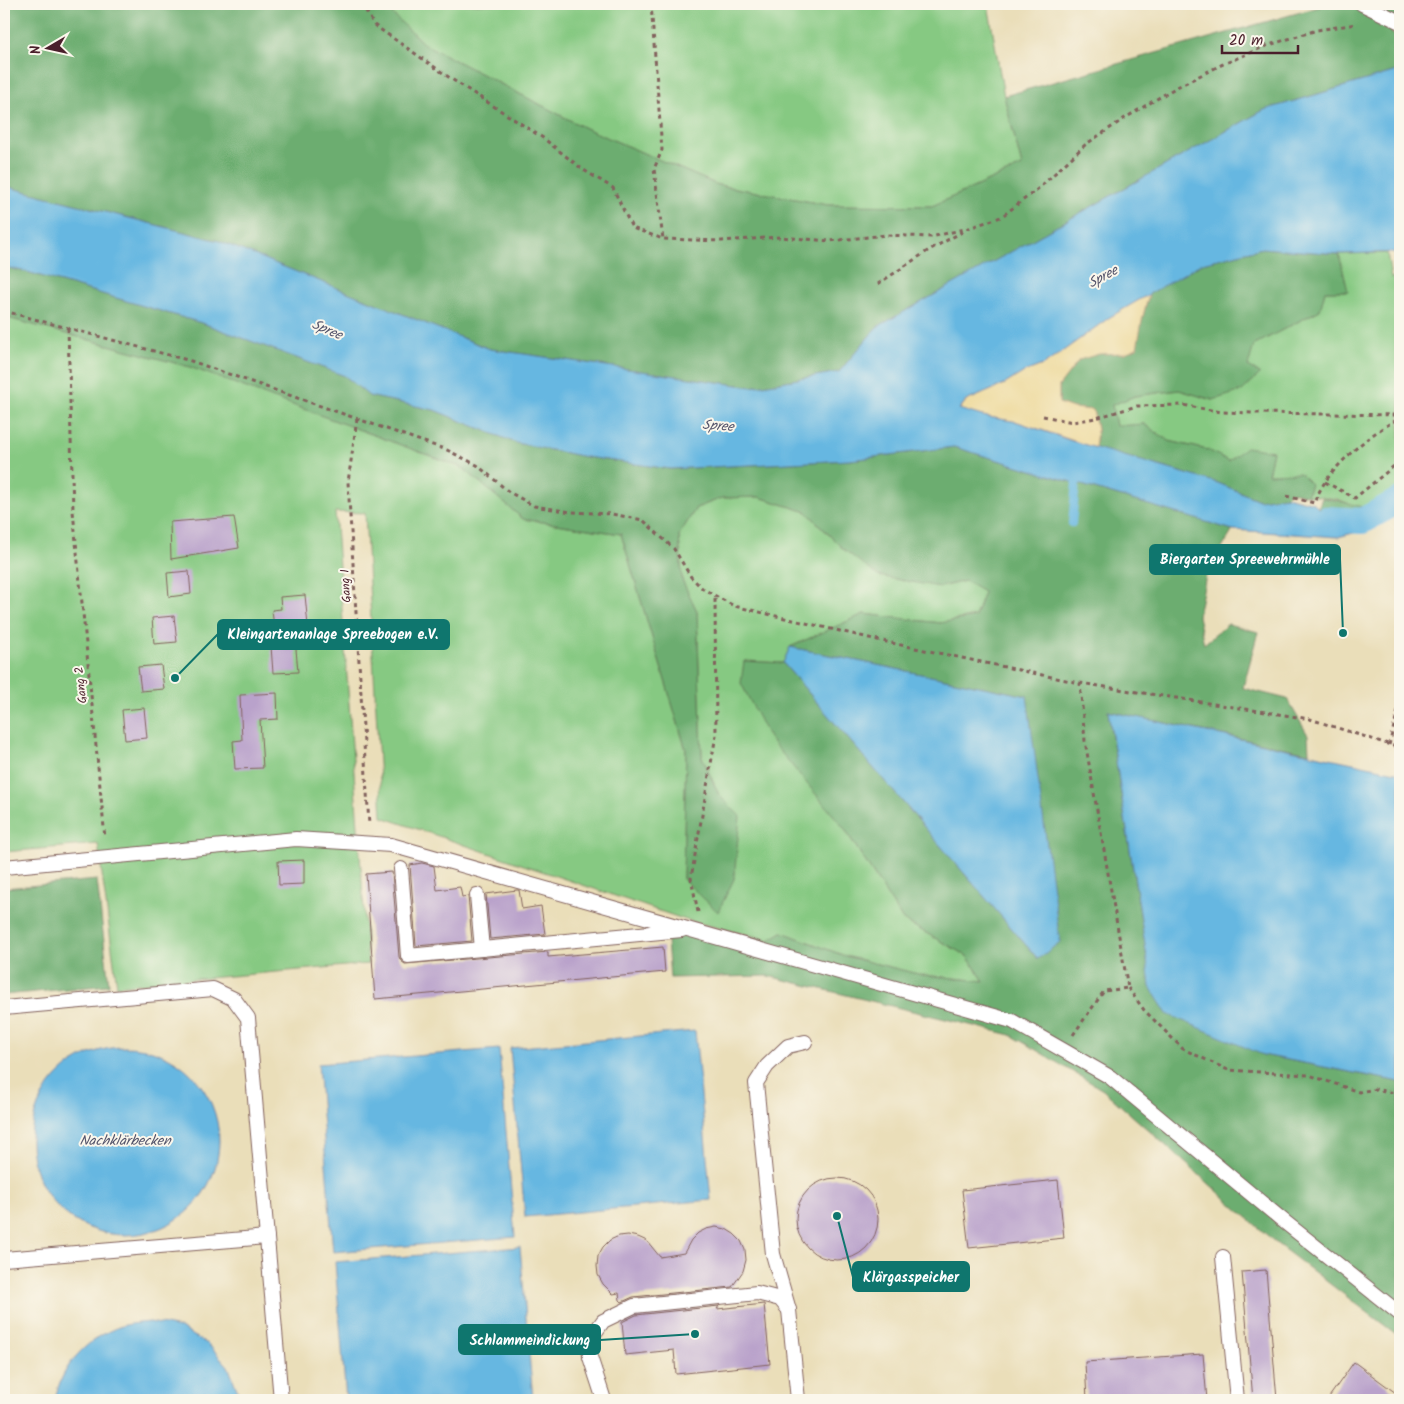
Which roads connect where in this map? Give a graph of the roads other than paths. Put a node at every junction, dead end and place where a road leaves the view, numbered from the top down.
1 (1362, 4) edge
2 (1400, 22) edge
3 (4, 867) edge
4 (401, 869) dead end
5 (477, 895) dead end
6 (696, 931) junction
7 (482, 949) junction
8 (4, 1008) edge
9 (805, 1042) dead end
10 (267, 1237) junction
11 (1223, 1257) dead end
12 (4, 1259) edge
13 (789, 1310) junction
14 (1400, 1314) edge
15 (281, 1400) edge
16 (604, 1400) edge
17 (798, 1400) edge
18 (1237, 1400) edge

1 - 2 lane
3 - 6 lane
4 - 7 lane
5 - 7 lane
6 - 7 lane
6 - 14 lane
8 - 10 lane
9 - 13 lane
10 - 12 lane
10 - 15 lane
11 - 18 lane
13 - 16 lane
13 - 17 lane

